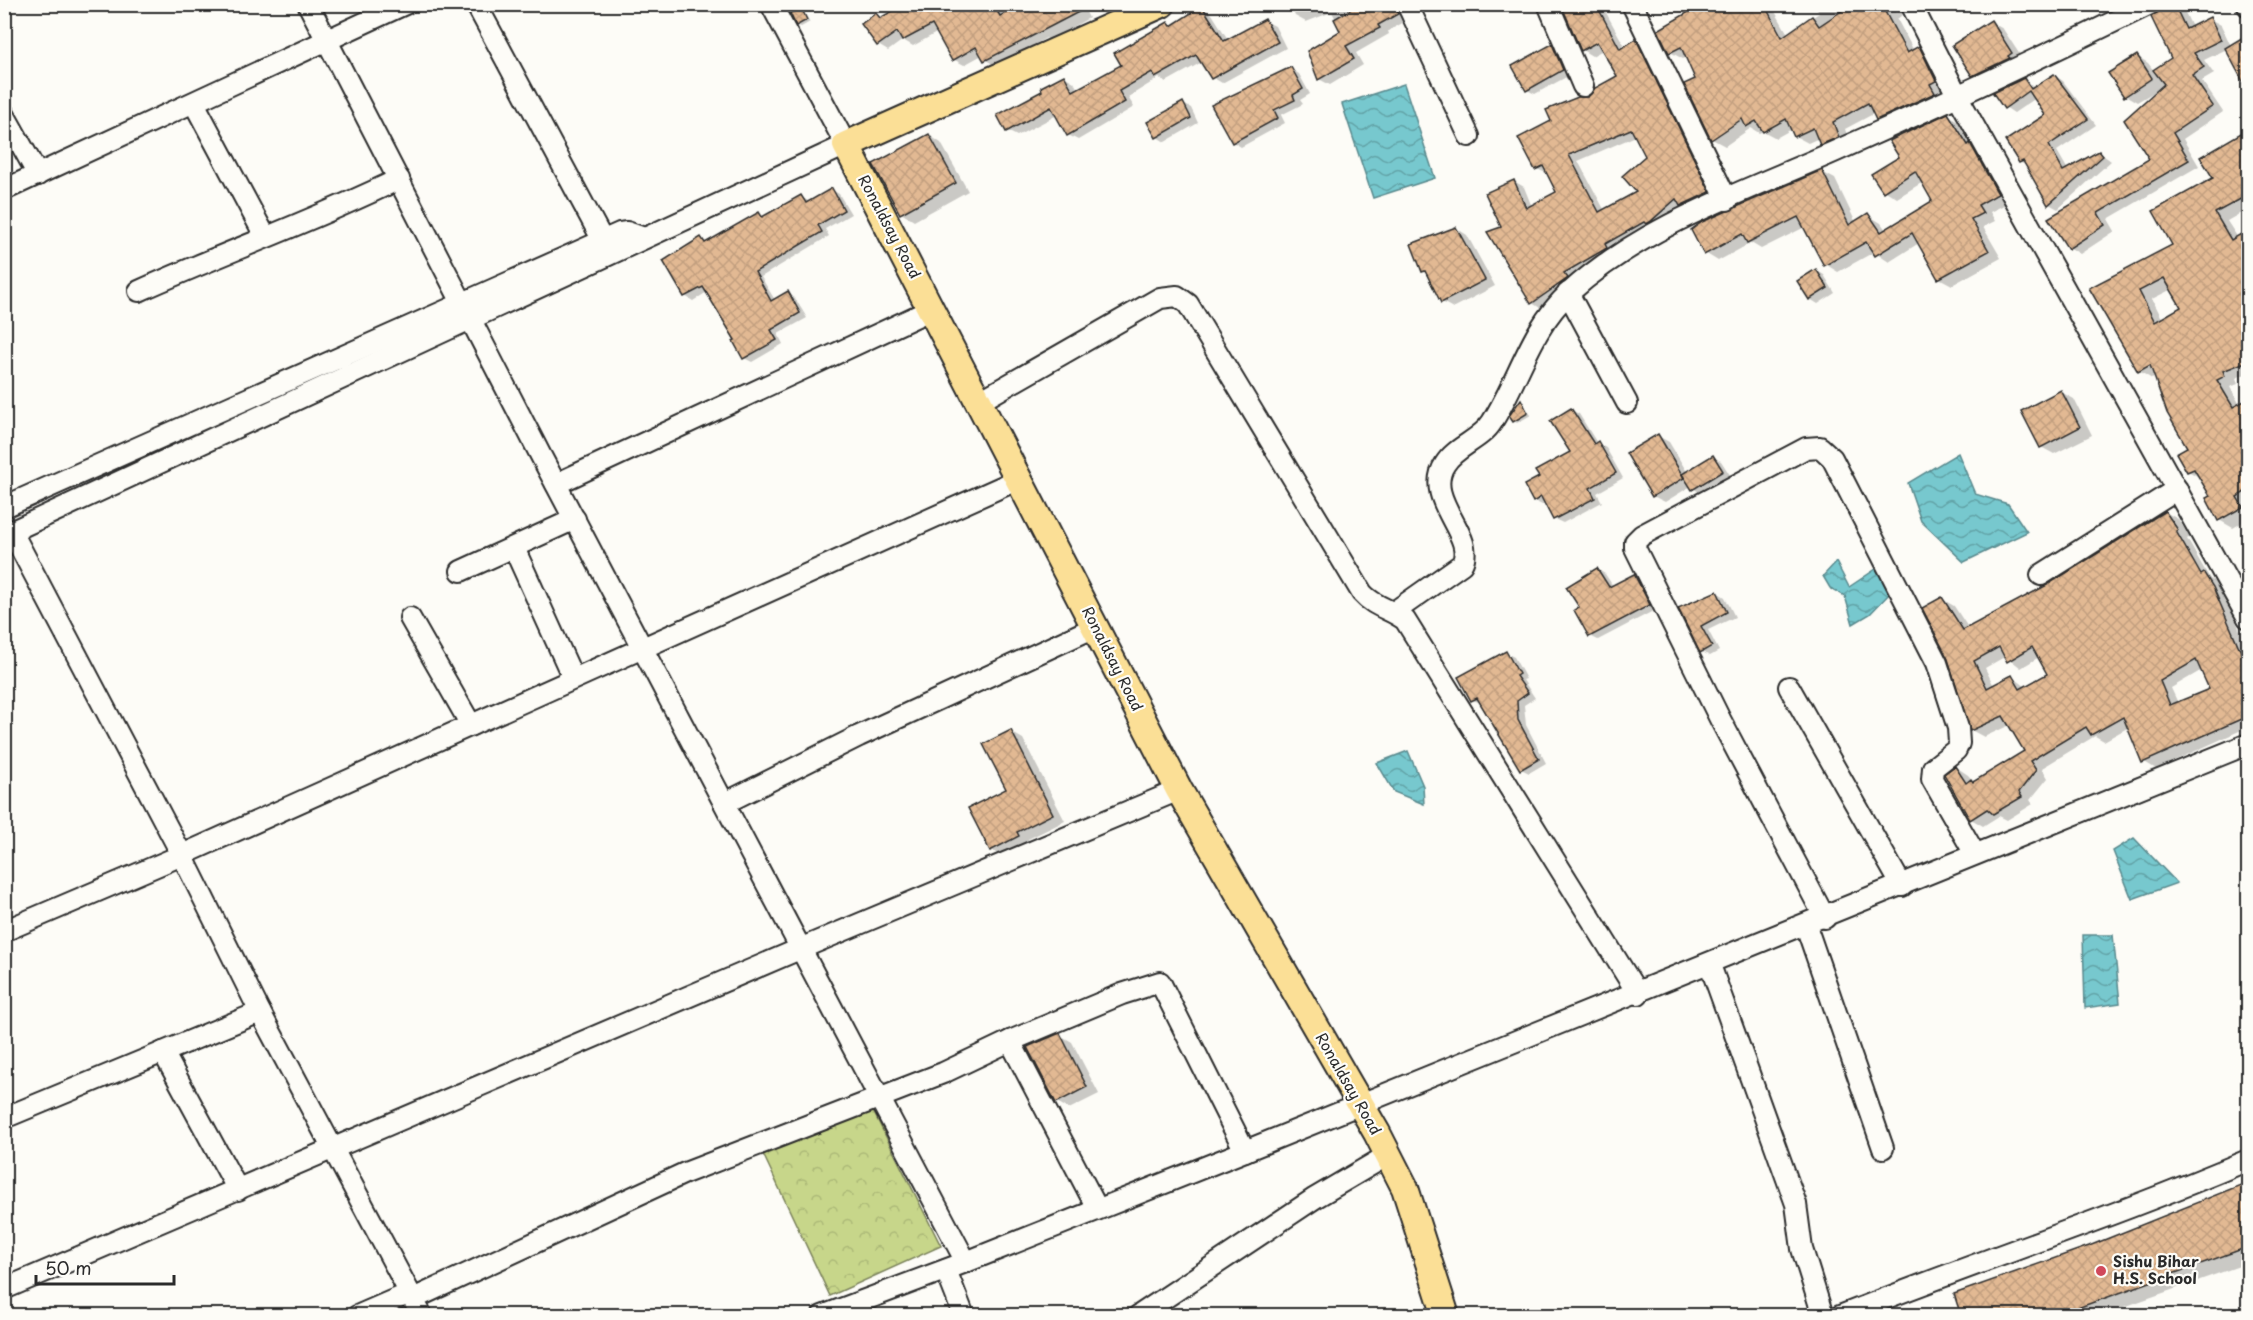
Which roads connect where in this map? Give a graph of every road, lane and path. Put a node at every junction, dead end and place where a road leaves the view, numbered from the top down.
1 (308, 4) edge
2 (405, 4) edge
3 (477, 4) edge
4 (771, 4) edge
5 (1162, 4) edge
6 (1407, 4) edge
7 (1548, 4) edge
8 (1632, 4) edge
9 (1911, 4) edge
10 (2150, 4) edge
11 (327, 39) junction
12 (1583, 86) dead end
13 (1958, 97) junction
14 (194, 103) junction
15 (4, 114) edge
16 (1469, 136) dead end
17 (846, 145) junction
18 (38, 175) junction
19 (399, 179) junction
20 (4, 190) edge
21 (1727, 200) junction
22 (265, 236) junction
23 (606, 247) junction
24 (139, 291) dead end
25 (1568, 293) junction
26 (932, 309) junction
27 (467, 311) junction
28 (980, 401) junction
29 (1627, 403) dead end
30 (1019, 479) junction
31 (556, 484) junction
32 (2177, 489) junction
33 (4, 507) edge
34 (575, 519) junction
35 (8, 534) edge
36 (514, 548) junction
37 (461, 572) dead end
38 (2041, 575) dead end
39 (1394, 612) junction
40 (410, 618) dead end
41 (2248, 618) edge
42 (1095, 627) junction
43 (643, 646) junction
44 (573, 678) junction
45 (1789, 687) dead end
46 (471, 725) junction
47 (2248, 744) edge
48 (1179, 790) junction
49 (725, 803) junction
50 (1975, 854) junction
51 (182, 855) junction
52 (1902, 886) junction
53 (1825, 918) junction
54 (1806, 926) junction
55 (4, 931) edge
56 (802, 948) junction
57 (1710, 965) junction
58 (1638, 994) junction
59 (260, 1012) junction
60 (1010, 1041) junction
61 (163, 1052) junction
62 (880, 1096) junction
63 (1359, 1104) junction
64 (4, 1118) edge
65 (1883, 1148) dead end
66 (333, 1150) junction
67 (1245, 1151) junction
68 (1388, 1155) junction
69 (2248, 1161) edge
70 (238, 1190) junction
71 (1097, 1208) junction
72 (966, 1262) junction
73 (946, 1270) junction
74 (4, 1289) edge
75 (415, 1302) edge
76 (357, 1316) edge
77 (822, 1316) edge
78 (964, 1316) edge
79 (1138, 1316) edge
80 (1446, 1316) edge
81 (1823, 1316) edge
82 (1840, 1316) edge

1 - 11 street
2 - 11 street
3 - 23 street
4 - 17 street, Ronaldsay Road
5 - 17 main road
6 - 16 street
7 - 12 street
8 - 21 street
9 - 13 street
10 - 13 street
11 - 14 street
11 - 19 street
13 - 21 street
13 - 32 street
14 - 18 street
14 - 22 street
15 - 18 street
17 - 23 street
17 - 26 main road, Ronaldsay Road
18 - 20 street
19 - 22 street
19 - 27 street
21 - 25 street
22 - 24 street
23 - 27 street
25 - 29 street
25 - 39 street
26 - 28 main road, Ronaldsay Road
26 - 31 street
27 - 31 street
27 - 33 street
27 - 35 street
28 - 30 main road, Ronaldsay Road
28 - 39 street
30 - 42 main road, Ronaldsay Road
30 - 43 street
31 - 34 street
32 - 38 street
32 - 41 street
34 - 36 street
34 - 43 street
35 - 51 street
36 - 37 street
36 - 44 street
39 - 58 street
40 - 46 street
42 - 48 main road, Ronaldsay Road
42 - 49 street
43 - 44 street
43 - 49 street
44 - 46 street
45 - 52 street
46 - 51 street
47 - 50 street
48 - 56 street
48 - 63 main road, Ronaldsay Road
49 - 56 street
50 - 52 street
50 - 53 street
51 - 55 street
51 - 59 street
52 - 53 street
53 - 54 street
54 - 57 street
54 - 65 street
56 - 62 street
56 - 66 street
57 - 58 street
57 - 81 street
58 - 63 street
59 - 61 street
59 - 66 street
60 - 62 street
60 - 67 street
60 - 71 street
61 - 64 street
61 - 70 street
62 - 72 street
62 - 75 street
63 - 67 street
63 - 68 main road, Ronaldsay Road
66 - 70 street
66 - 75 street
67 - 71 street
68 - 79 street
68 - 80 main road, Ronaldsay Road
69 - 82 street
70 - 74 street
71 - 72 street
72 - 73 street
73 - 77 street
73 - 78 street
75 - 76 street

